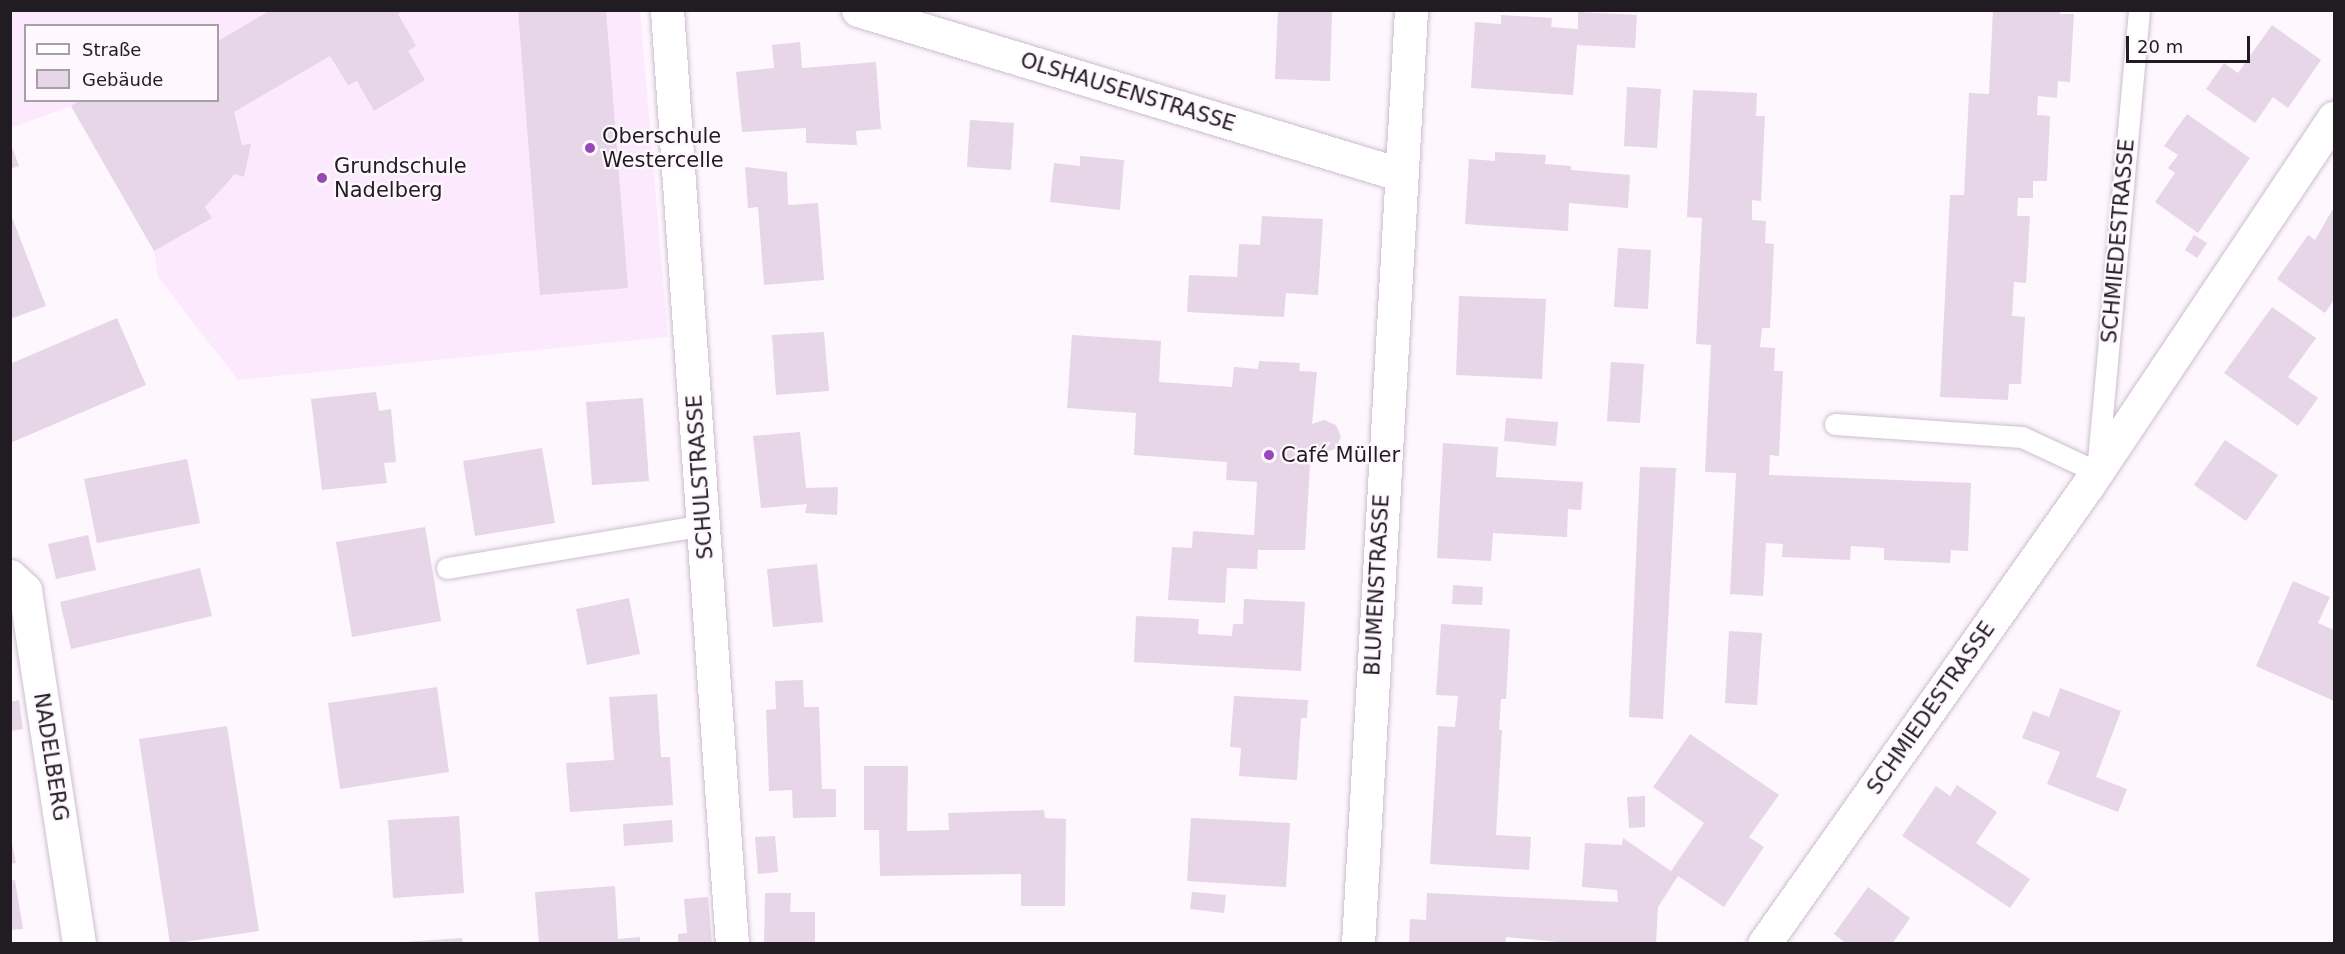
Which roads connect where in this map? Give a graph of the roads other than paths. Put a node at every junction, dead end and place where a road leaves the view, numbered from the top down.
1 (667, 10) edge
2 (858, 10) edge
3 (1411, 10) edge
4 (2139, 10) edge
5 (2334, 118) edge
6 (1399, 174) junction
7 (1835, 424) dead end
8 (2097, 472) junction
9 (703, 525) junction
10 (447, 568) dead end
11 (10, 576) edge
12 (79, 944) edge
13 (732, 944) edge
14 (1358, 944) edge
15 (1764, 944) edge

1 - 9 street, SCHULSTRASSE
2 - 6 street, OLSHAUSENSTRASSE
3 - 6 street, BLUMENSTRASSE
4 - 8 lane, SCHMIEDESTRASSE
5 - 8 street, SCHMIEDESTRASSE
6 - 14 street, BLUMENSTRASSE
7 - 8 lane
8 - 15 street, SCHMIEDESTRASSE
9 - 10 lane
9 - 13 street, SCHULSTRASSE
11 - 12 street, NADELBERG

